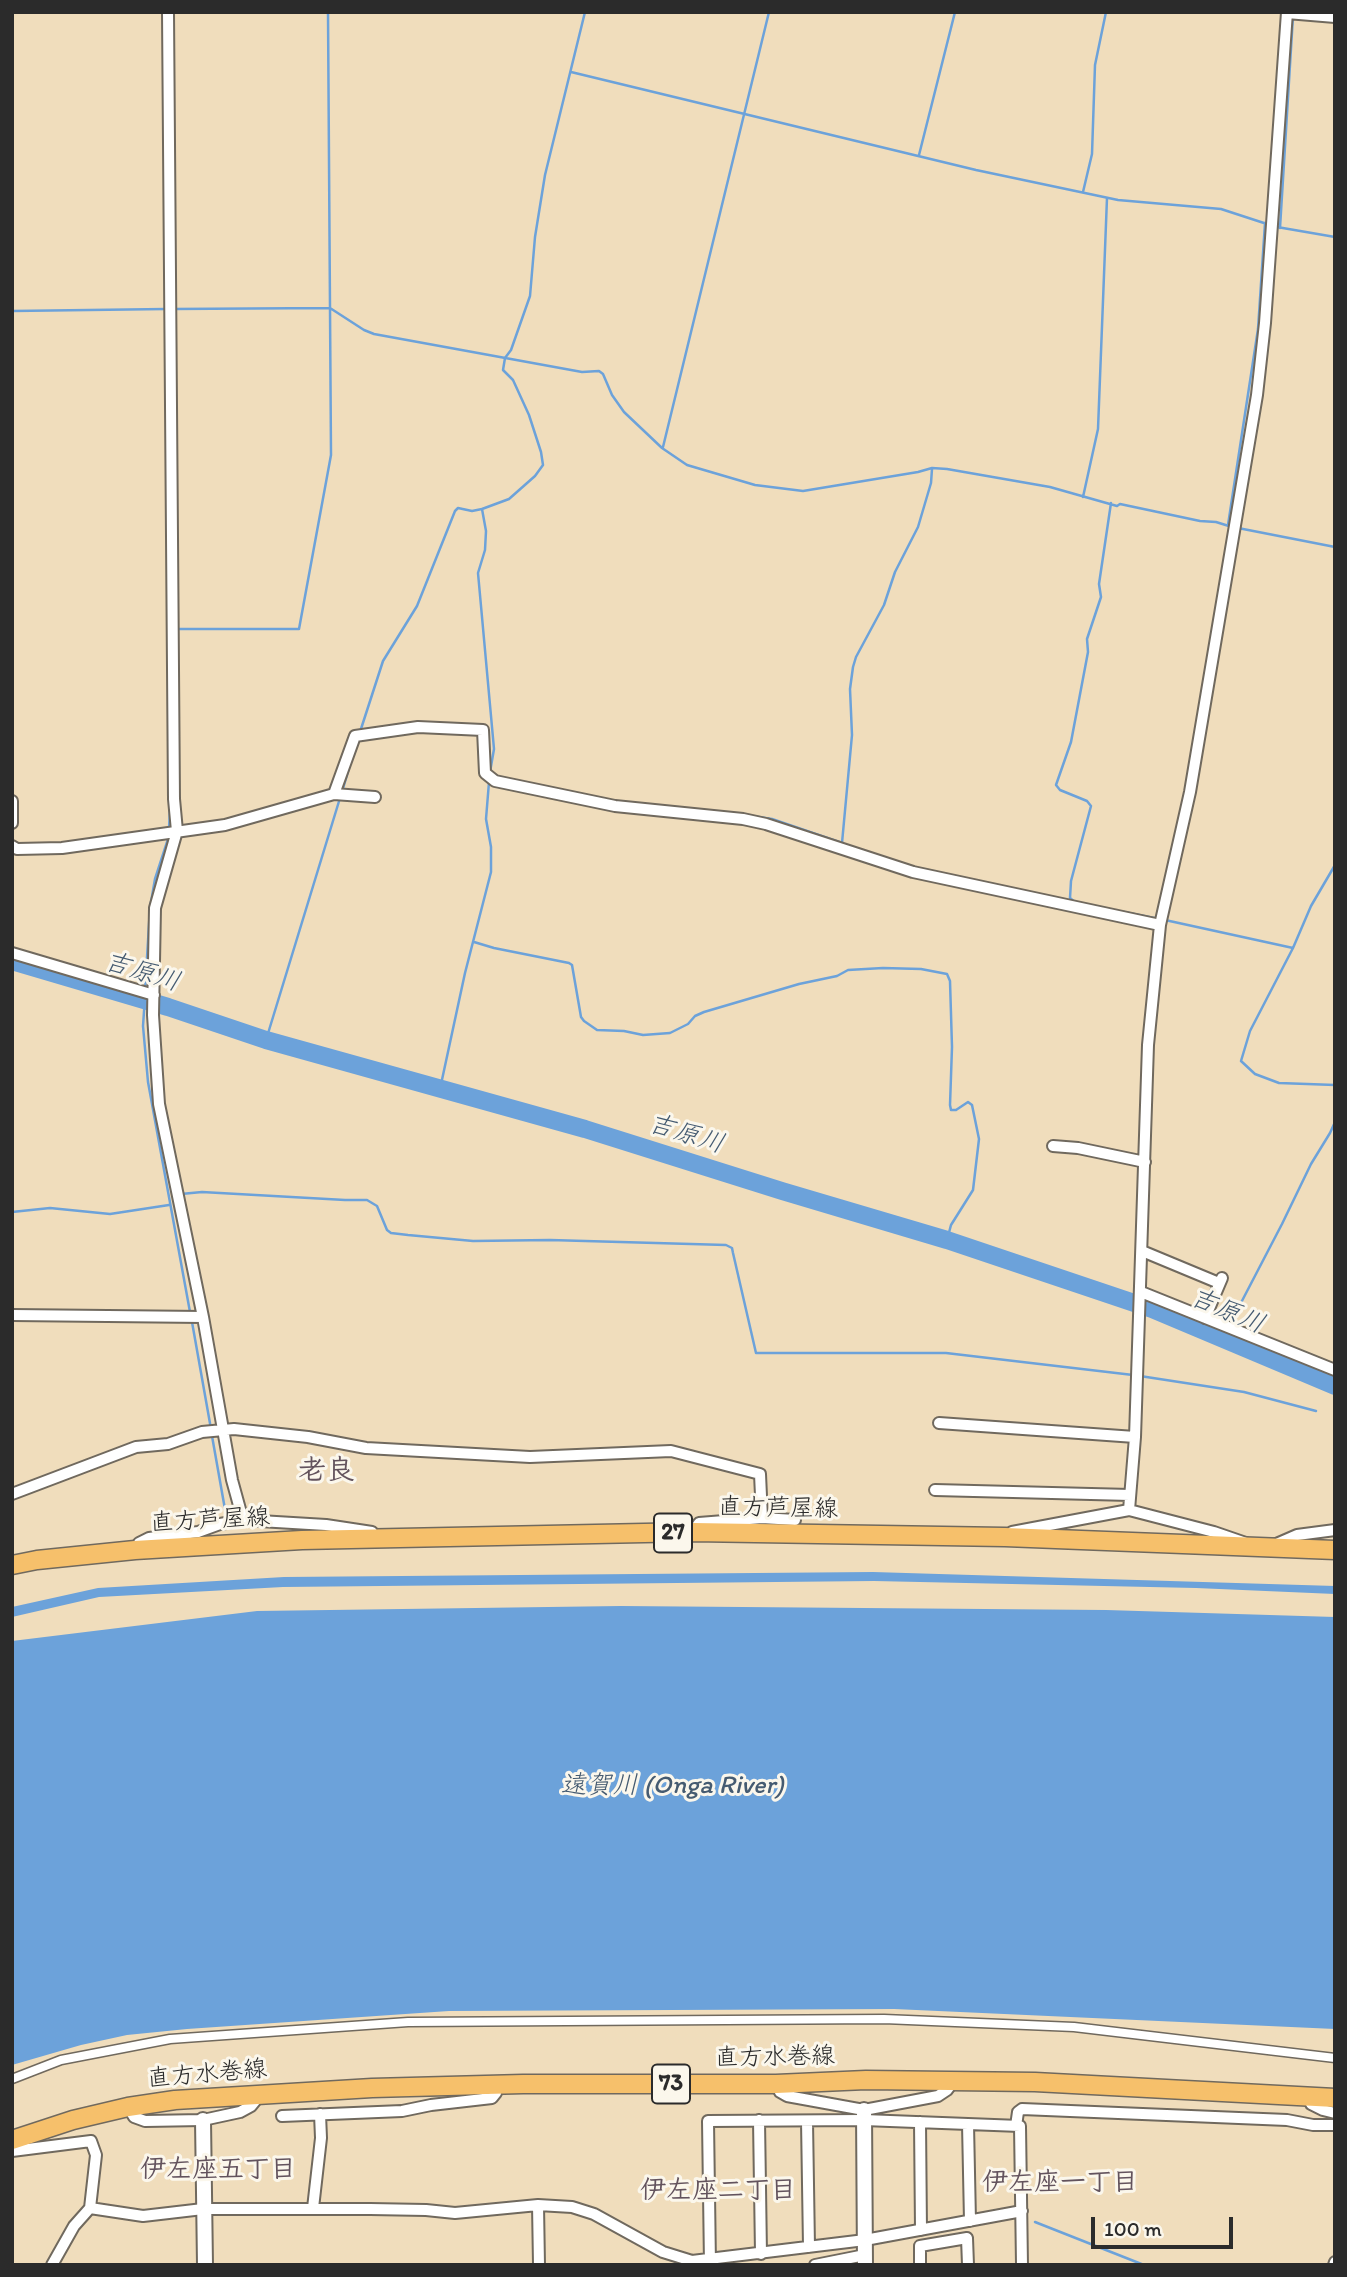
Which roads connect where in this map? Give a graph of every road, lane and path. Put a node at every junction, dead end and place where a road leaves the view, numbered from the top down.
1 (168, 12) edge
2 (1287, 13) edge
3 (1335, 18) edge
4 (334, 794) junction
5 (375, 797) dead end
6 (12, 801) edge
7 (12, 824) edge
8 (177, 831) junction
9 (12, 846) edge
10 (1160, 925) junction
11 (12, 953) edge
12 (154, 995) junction
13 (1053, 1146) dead end
14 (1144, 1162) junction
15 (1142, 1251) junction
16 (1140, 1292) junction
17 (12, 1315) edge
18 (202, 1317) junction
19 (1205, 1318) junction
20 (1335, 1370) edge
21 (939, 1423) dead end
22 (222, 1429) junction
23 (1135, 1437) junction
24 (935, 1490) dead end
25 (12, 1494) edge
26 (1130, 1495) junction
27 (1129, 1510) junction
28 (762, 1518) junction
29 (243, 1520) junction
30 (795, 1520) dead end
31 (1335, 1530) edge
32 (693, 1532) junction
33 (1005, 1537) junction
34 (385, 1538) junction
35 (1260, 1547) junction
36 (135, 1550) junction
37 (1335, 1550) edge
38 (12, 1565) edge
39 (1335, 2058) edge
40 (12, 2079) edge
41 (953, 2082) junction
42 (776, 2084) junction
43 (496, 2085) junction
44 (262, 2093) junction
45 (1309, 2097) junction
46 (1335, 2098) edge
47 (128, 2107) junction
48 (1335, 2113) edge
49 (320, 2114) junction
50 (864, 2115) junction
51 (282, 2116) dead end
52 (203, 2120) junction
53 (759, 2120) junction
54 (807, 2121) junction
55 (919, 2122) junction
56 (968, 2124) junction
57 (1335, 2125) edge
58 (1016, 2126) junction
59 (12, 2140) edge
60 (12, 2151) edge
61 (538, 2206) junction
62 (90, 2208) junction
63 (313, 2208) junction
64 (204, 2209) junction
65 (1022, 2211) junction
66 (970, 2221) junction
67 (921, 2230) junction
68 (865, 2240) junction
69 (809, 2247) junction
70 (761, 2254) junction
71 (865, 2260) edge
72 (710, 2262) edge
73 (52, 2265) edge
74 (205, 2265) edge
75 (539, 2265) edge
76 (815, 2265) edge
77 (920, 2265) edge
78 (968, 2265) edge
79 (1022, 2265) edge

1 - 8 street
2 - 3 street
2 - 10 street
4 - 5 street
4 - 8 street
4 - 10 street
6 - 7 street
8 - 9 street
8 - 12 street
10 - 14 street
11 - 12 street
12 - 18 street
13 - 14 street
14 - 15 street
15 - 16 street
15 - 19 street
16 - 19 street
16 - 23 street
17 - 18 street
18 - 22 street
19 - 20 street
21 - 23 street
22 - 25 street
22 - 28 street
22 - 29 street
23 - 26 street
24 - 26 street
26 - 27 street
27 - 33 street
27 - 35 street
28 - 30 street
28 - 32 street
29 - 34 street
29 - 36 street
31 - 35 street
32 - 33 main road, 直方芦屋線 / 27
32 - 34 main road, 直方芦屋線 / 27
33 - 35 main road, 直方芦屋線 / 27
34 - 36 main road, 直方芦屋線 / 27
35 - 37 main road, 直方芦屋線 / 27
36 - 38 main road, 直方芦屋線 / 27
39 - 40 street
41 - 42 main road, 直方水巻線 / 73
41 - 45 main road, 直方水巻線 / 73
41 - 50 street
42 - 43 main road, 直方水巻線 / 73
42 - 50 street
43 - 44 main road, 直方水巻線 / 73
43 - 49 street
44 - 47 main road, 直方水巻線 / 73
44 - 52 street
45 - 46 main road, 直方水巻線 / 73
45 - 48 street
47 - 52 street
47 - 59 main road, 直方水巻線 / 73
49 - 51 street
49 - 63 street
50 - 54 street
50 - 55 street
50 - 68 street
52 - 64 street
53 - 54 street
53 - 70 street
53 - 72 street
54 - 69 street
55 - 56 street
55 - 67 street
56 - 58 street
56 - 66 street
57 - 58 street
58 - 65 street
60 - 62 street
61 - 63 street
61 - 72 street
61 - 75 street
62 - 64 street
62 - 73 street
63 - 64 street
64 - 74 street
65 - 66 street
65 - 79 street
66 - 67 street
67 - 68 street
68 - 69 street
68 - 71 street
69 - 70 street
70 - 72 street
71 - 76 street
77 - 78 street

